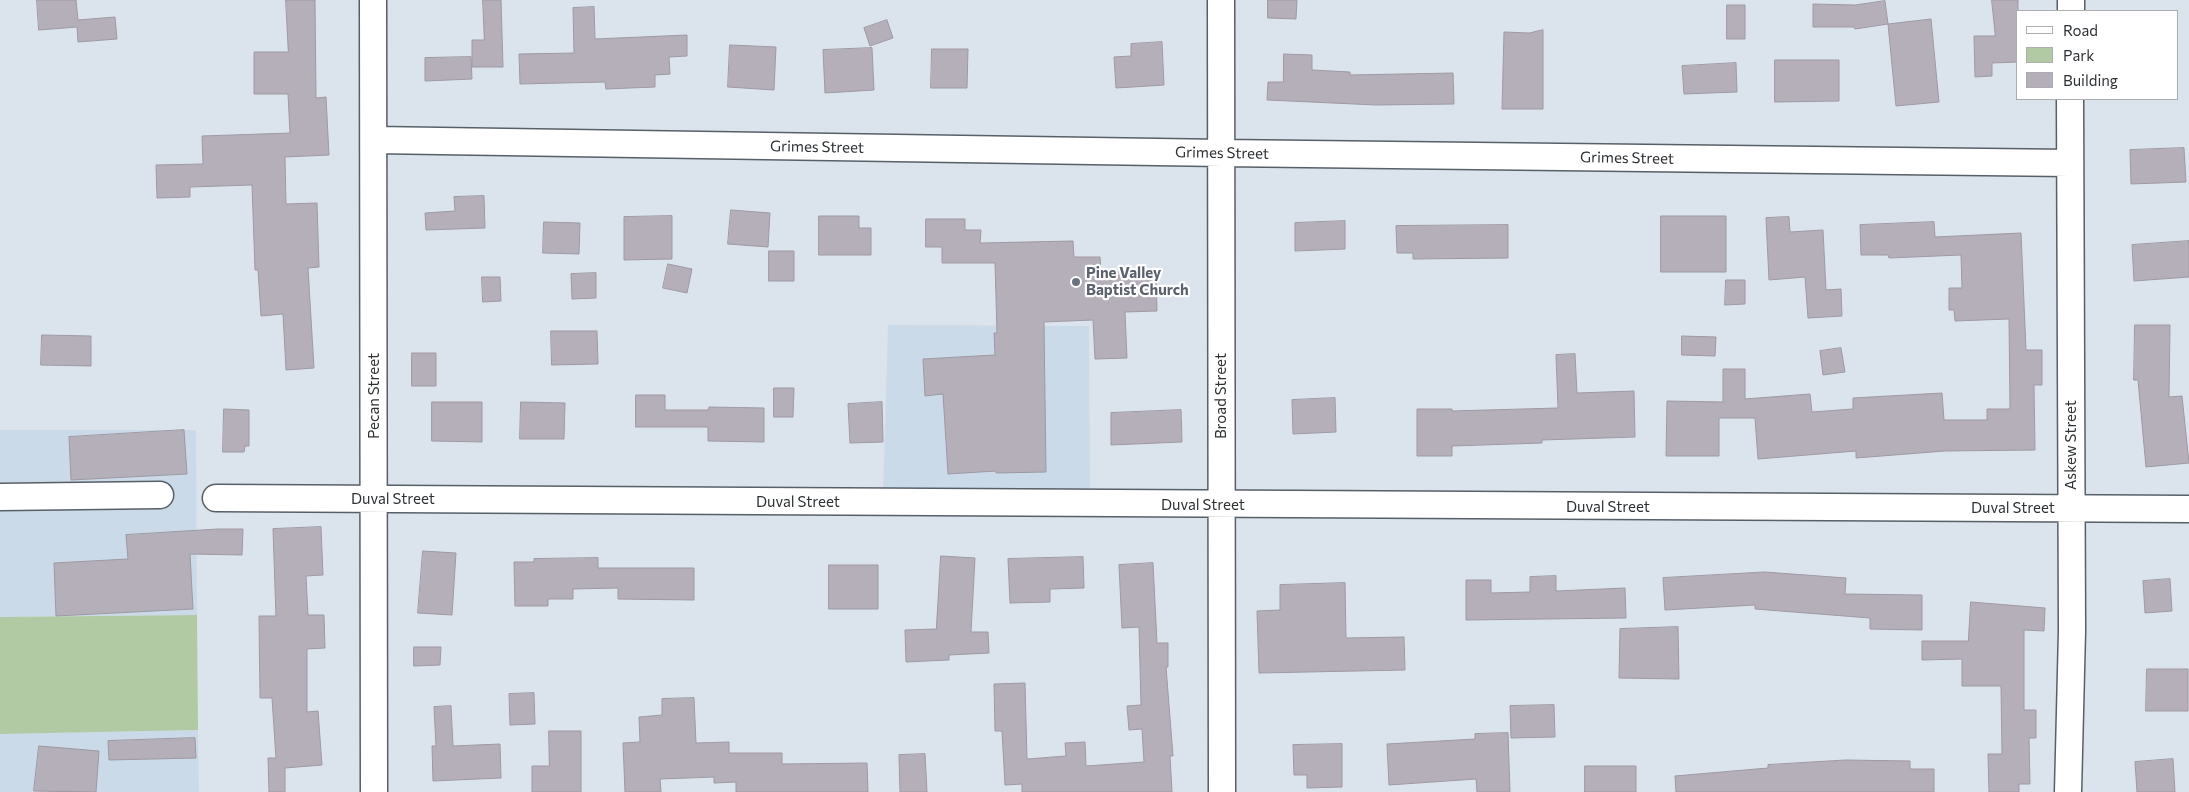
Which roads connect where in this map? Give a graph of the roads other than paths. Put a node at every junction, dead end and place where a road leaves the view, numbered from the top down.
1 (373, 0) edge
2 (1221, 0) edge
3 (2070, 100) edge
4 (375, 140) junction
5 (1222, 154) junction
6 (2069, 163) junction
7 (160, 495) dead end
8 (0, 497) edge
9 (216, 498) dead end
10 (374, 499) junction
11 (1220, 505) junction
12 (2071, 508) junction
13 (2189, 510) edge
14 (374, 792) edge
15 (1222, 792) edge
16 (2068, 792) edge

1 - 4 street, Pecan Street
2 - 5 street, Broad Street
3 - 6 street, Askew Street
4 - 5 street, Grimes Street
4 - 10 street, Pecan Street
5 - 6 street, Grimes Street
5 - 11 street, Broad Street
6 - 12 street, Askew Street
7 - 8 street
9 - 10 street, Duval Street
10 - 11 street, Duval Street
10 - 14 street, Pecan Street
11 - 12 street, Duval Street
11 - 15 street, Broad Street
12 - 13 street, Duval Street
12 - 16 street, Askew Street

